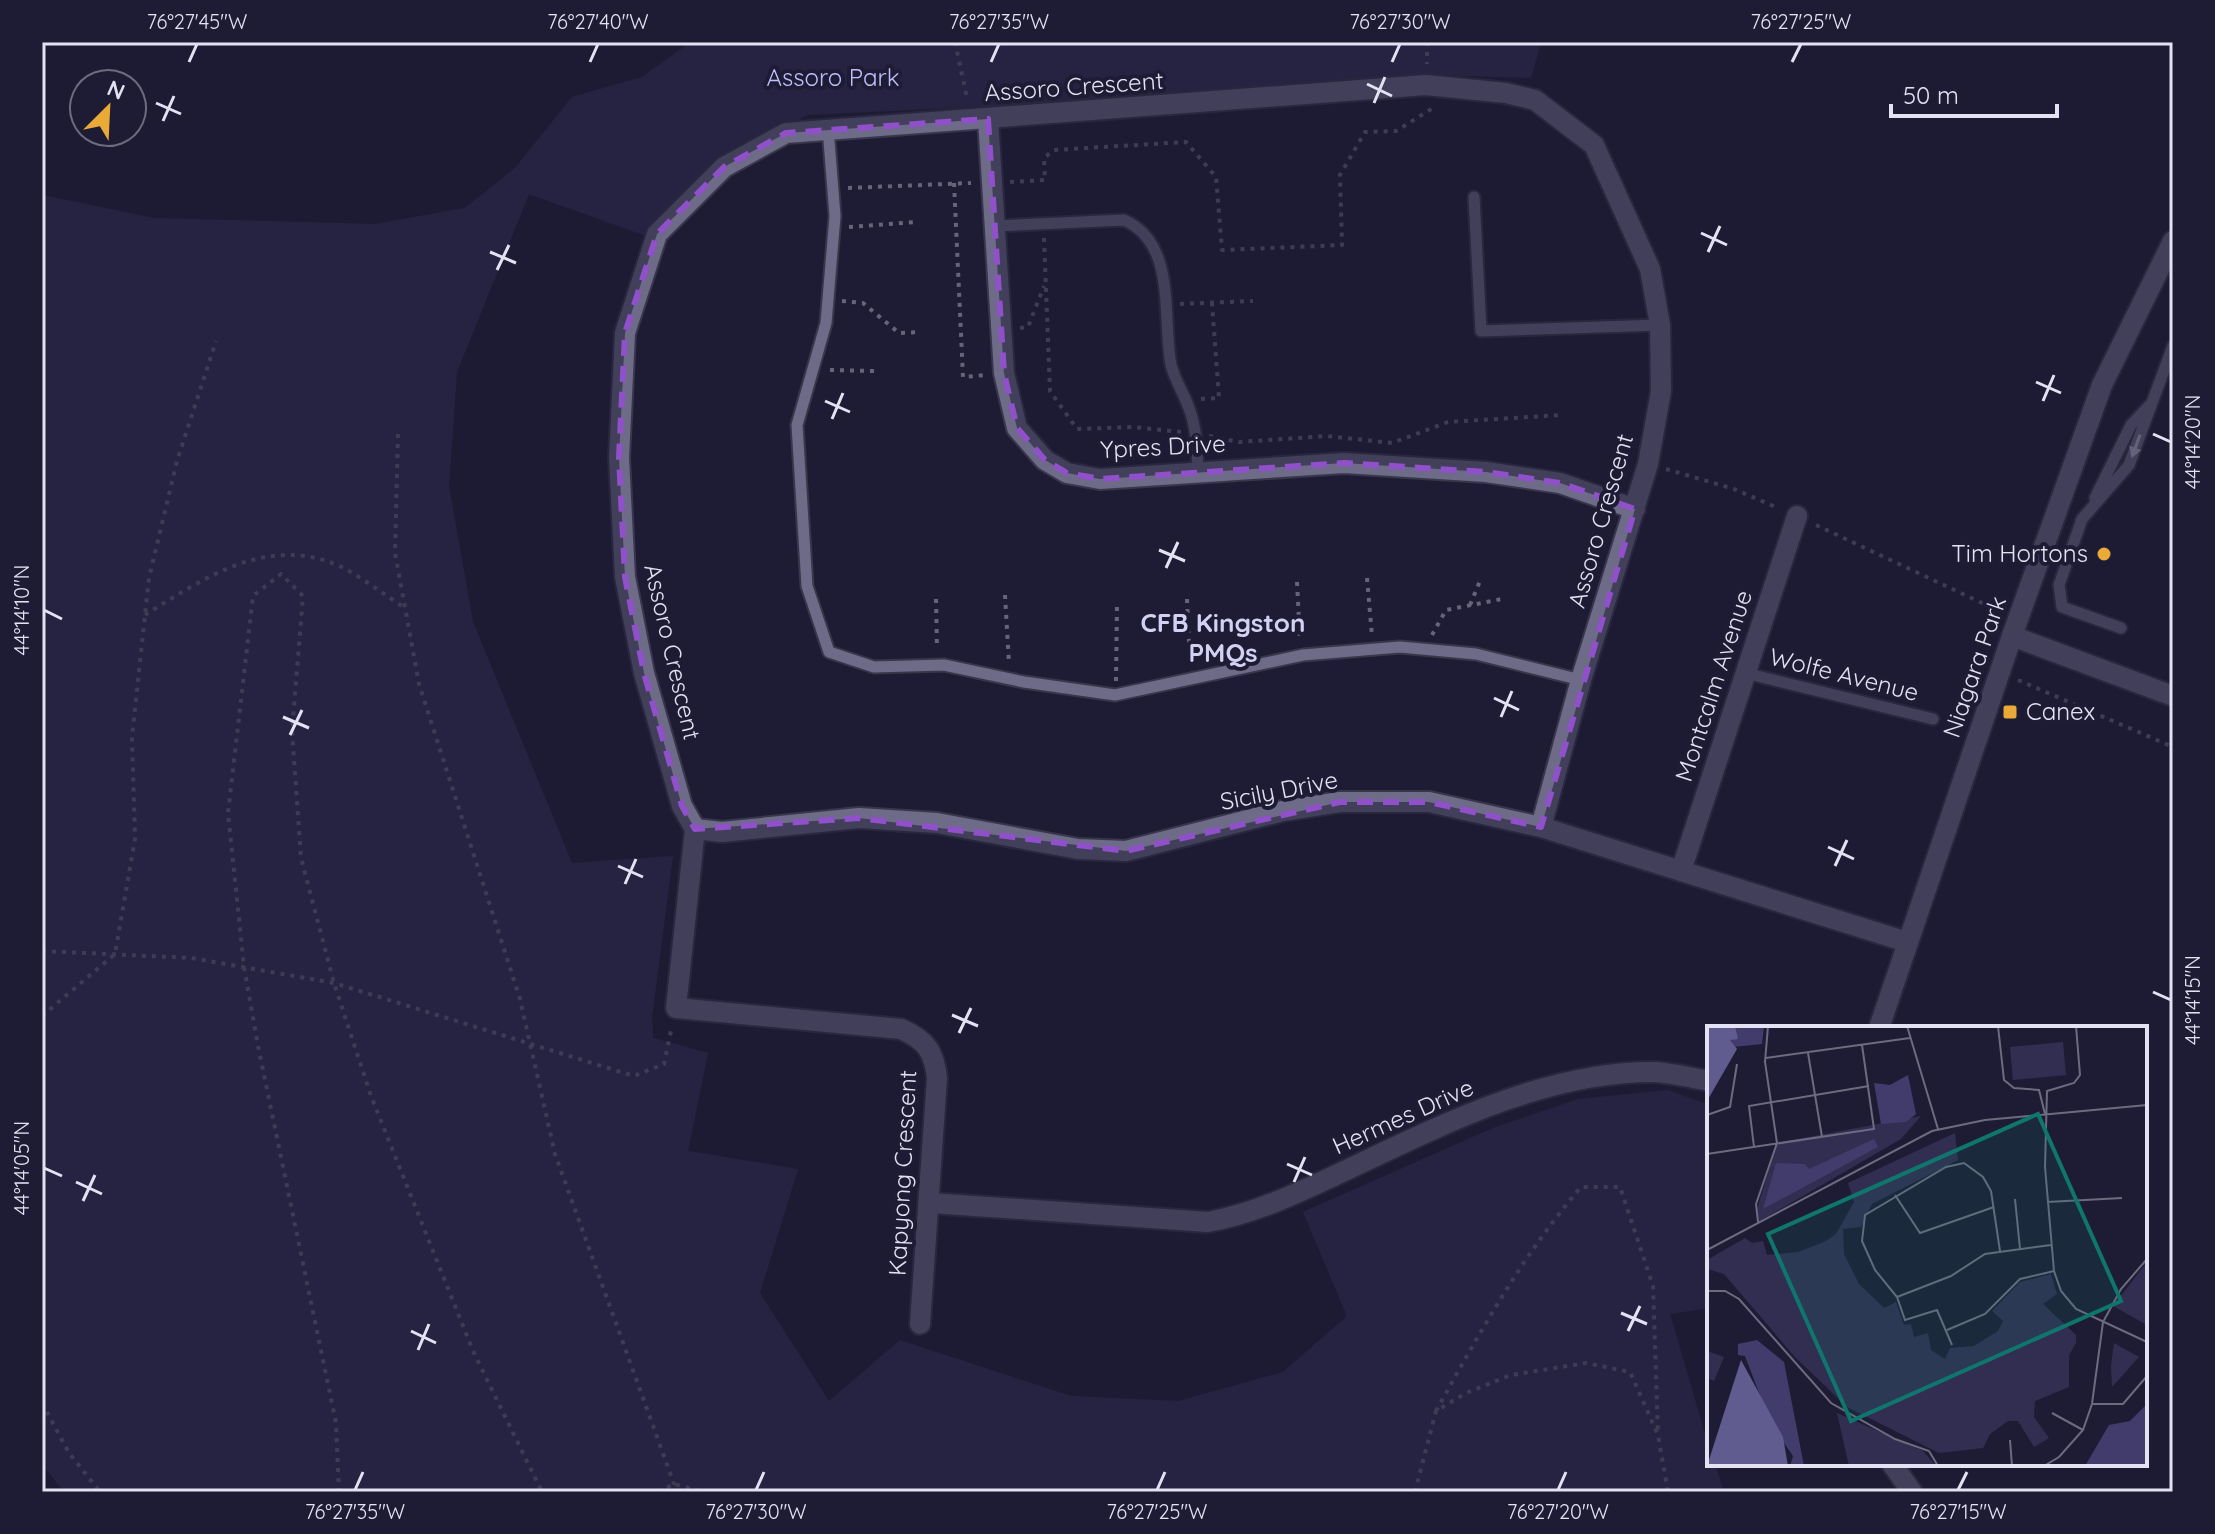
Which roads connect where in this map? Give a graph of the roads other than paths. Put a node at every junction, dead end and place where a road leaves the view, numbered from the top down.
1 (980, 120) junction
2 (828, 128) junction
3 (1474, 197) dead end
4 (997, 226) junction
5 (2173, 241) edge
6 (1660, 325) junction
7 (2173, 346) edge
8 (1198, 472) junction
9 (1635, 509) junction
10 (1797, 516) road end
11 (2121, 628) dead end
12 (2012, 636) junction
13 (1745, 673) junction
14 (1581, 680) junction
15 (2173, 696) edge
16 (1933, 719) dead end
17 (1541, 827) junction
18 (695, 829) junction
19 (1681, 871) junction
20 (1907, 942) junction
21 (1880, 1026) edge
22 (1707, 1081) edge
23 (931, 1203) junction
24 (920, 1324) dead end
25 (1893, 1466) edge
26 (1912, 1492) edge

1 - 2 street, Assoro Crescent
1 - 4 street, Ypres Drive
1 - 6 street, Assoro Crescent
2 - 14 lane
2 - 18 street, Assoro Crescent
3 - 6 lane
4 - 8 lane
4 - 8 street, Ypres Drive
5 - 12 street, Niagara Park
6 - 9 street, Assoro Crescent
7 -> 11 lane
8 - 9 street, Ypres Drive
9 - 14 street, Assoro Crescent
10 - 13 street, Montcalm Avenue
12 - 15 street
12 - 20 street, Niagara Park
13 - 16 lane, Wolfe Avenue
13 - 19 street, Montcalm Avenue
14 - 17 street, Assoro Crescent
17 - 18 street, Sicily Drive
17 - 19 street, Sicily Drive
18 - 23 street, Kapyong Crescent
19 - 20 street, Sicily Drive
20 - 21 street, Niagara Park
22 - 23 street, Hermes Drive
23 - 24 street, Kapyong Crescent
25 - 26 street

